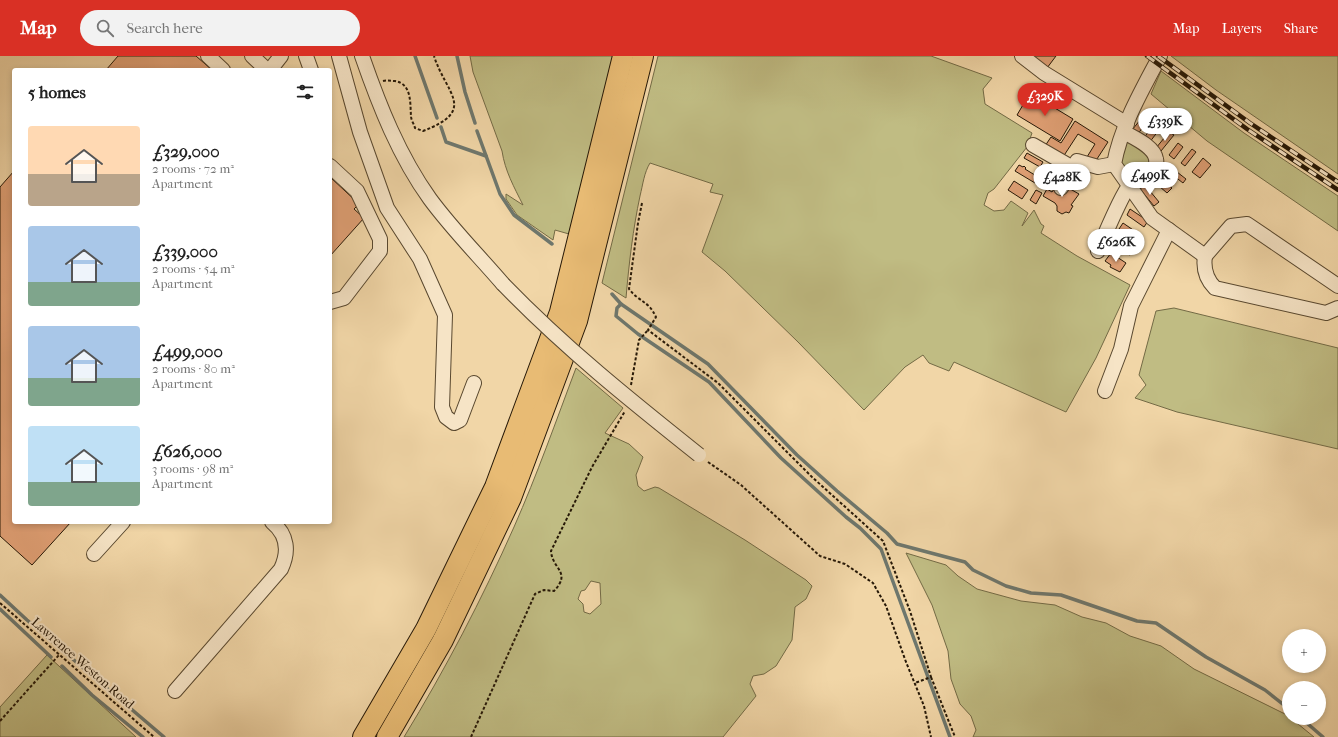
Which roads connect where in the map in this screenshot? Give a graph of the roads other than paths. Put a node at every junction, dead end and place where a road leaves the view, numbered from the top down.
1 (252, 56) edge
2 (281, 56) edge
3 (306, 56) edge
4 (339, 56) edge
5 (362, 56) edge
6 (623, 56) edge
7 (643, 56) edge
8 (1022, 56) edge
9 (1160, 56) edge
10 (265, 68) edge
11 (272, 68) edge
12 (310, 68) edge
13 (1125, 128) junction
14 (1033, 145) dead end
15 (1114, 164) junction
16 (332, 168) edge
17 (1073, 168) junction
18 (1130, 186) junction
19 (1061, 188) dead end
20 (1169, 230) junction
21 (1098, 251) dead end
22 (1205, 256) junction
23 (1338, 286) edge
24 (332, 301) edge
25 (1338, 308) edge
26 (474, 383) dead end
27 (1104, 391) dead end
28 (699, 455) road end
29 (121, 524) edge
30 (274, 524) edge
31 (94, 554) dead end
32 (175, 691) dead end
33 (363, 737) edge
34 (387, 737) edge

1 - 10 street
2 - 11 street
3 - 12 street
4 - 26 street
5 - 28 street, bridge
6 - 33 highway
7 - 34 highway
8 - 13 street
9 - 13 street
13 - 15 street
13 - 18 street
14 - 17 street
15 - 17 street
15 - 18 street
16 - 24 street
17 - 19 street
18 - 20 street
18 - 21 street
20 - 22 street
20 - 27 street
22 - 23 street
22 - 25 street
29 - 31 street
30 - 32 street

